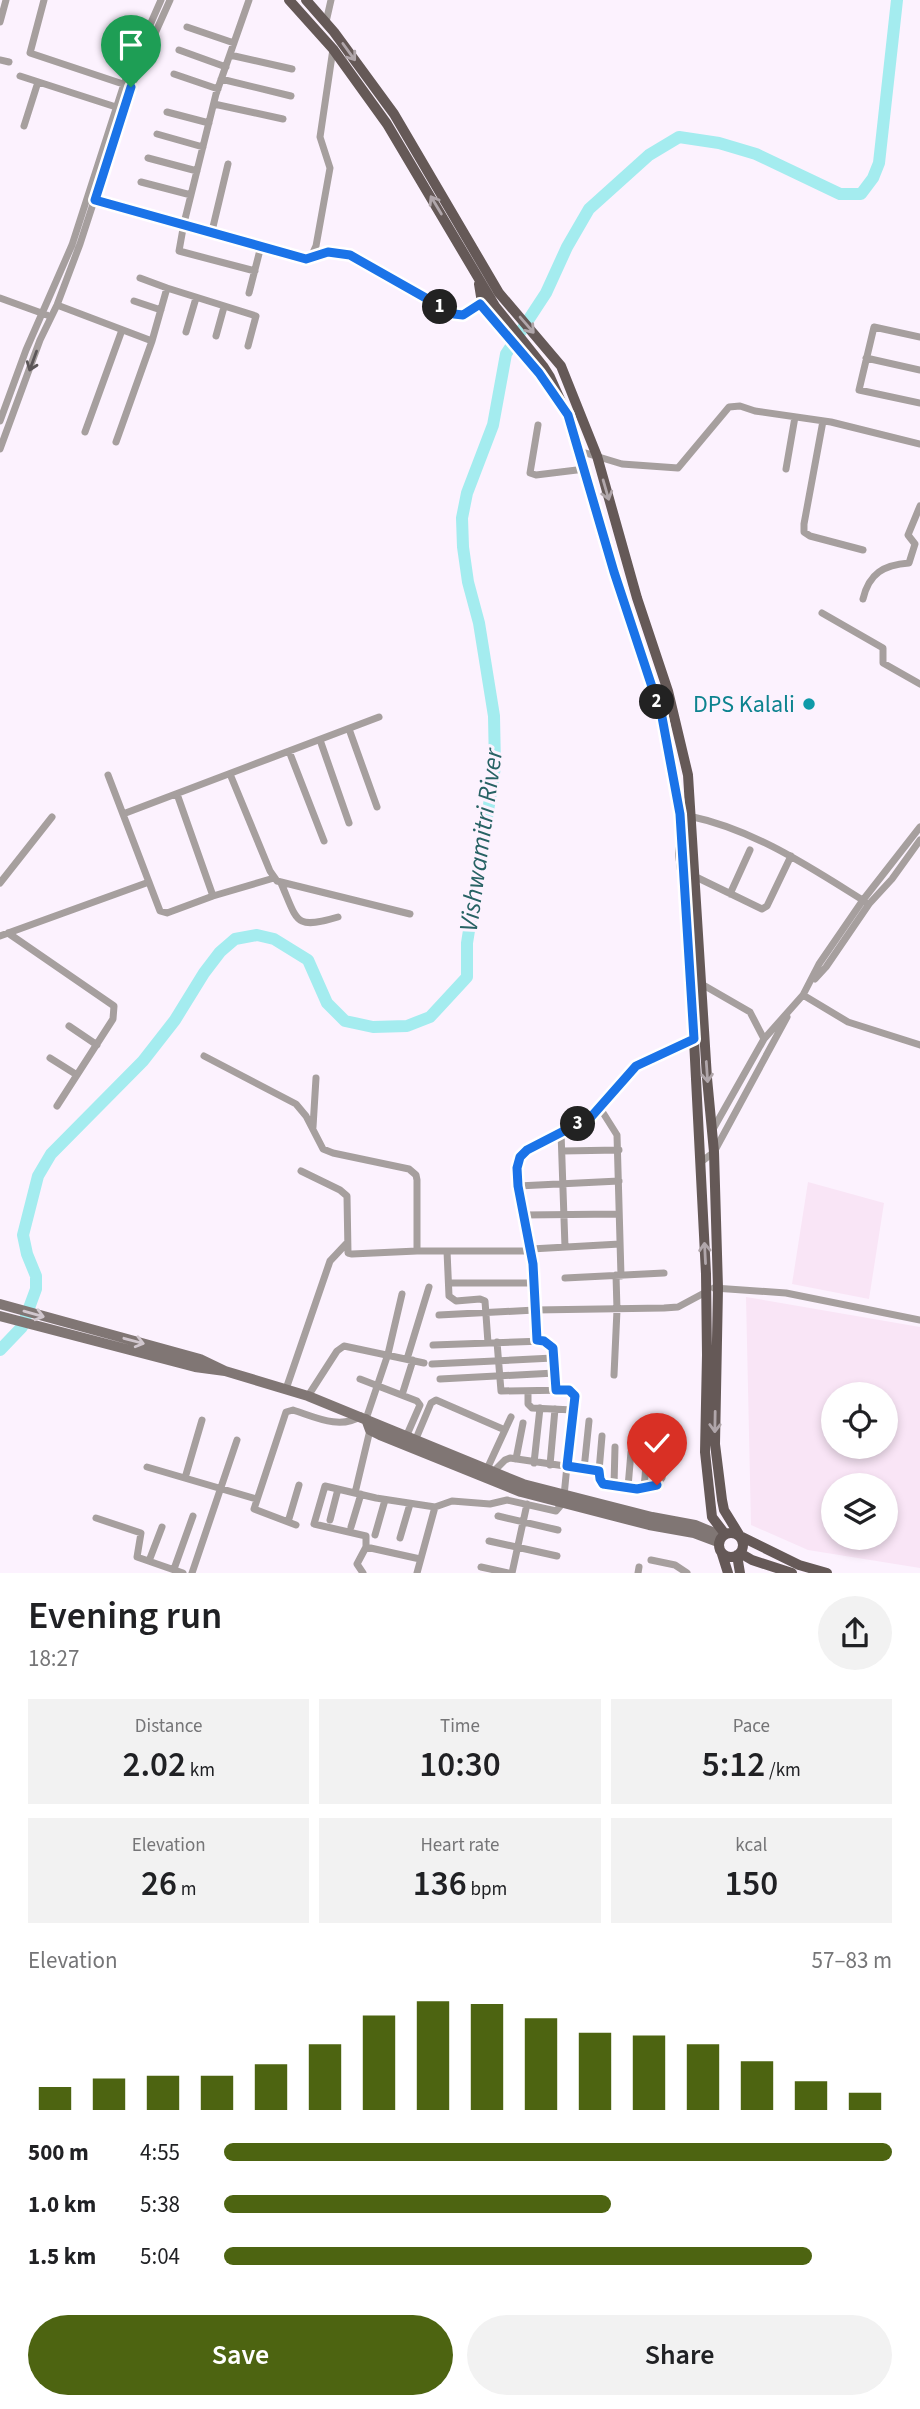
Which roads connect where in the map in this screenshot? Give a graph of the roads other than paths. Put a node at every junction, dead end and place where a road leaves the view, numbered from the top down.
1 (6, 0) edge
2 (42, 0) edge
3 (161, 0) edge
4 (170, 0) edge
5 (249, 0) edge
6 (289, 0) edge
7 (306, 0) edge
8 (331, 0) edge
9 (0, 22) edge
10 (326, 22) junction
11 (187, 27) dead end
12 (234, 43) junction
13 (333, 49) junction
14 (178, 50) dead end
15 (230, 55) junction
16 (0, 60) edge
17 (9, 62) dead end
18 (226, 67) junction
19 (292, 69) dead end
20 (174, 74) dead end
21 (20, 76) dead end
22 (221, 79) junction
23 (38, 82) junction
24 (127, 85) junction
25 (218, 89) junction
26 (291, 96) dead end
27 (214, 104) junction
28 (116, 107) junction
29 (167, 112) dead end
30 (283, 119) dead end
31 (209, 123) junction
32 (24, 126) dead end
33 (157, 134) dead end
34 (203, 147) junction
35 (148, 158) dead end
36 (228, 164) dead end
37 (197, 171) junction
38 (141, 182) dead end
39 (191, 195) junction
40 (95, 200) junction
41 (184, 223) junction
42 (212, 232) junction
43 (261, 246) junction
44 (311, 257) junction
45 (255, 271) junction
46 (140, 278) dead end
47 (167, 288) junction
48 (249, 293) dead end
49 (196, 298) junction
50 (0, 299) edge
51 (134, 301) dead end
52 (57, 305) junction
53 (224, 307) junction
54 (487, 308) junction
55 (161, 310) junction
56 (47, 315) junction
57 (122, 330) junction
58 (186, 332) dead end
59 (216, 336) dead end
60 (920, 337) edge
61 (152, 341) junction
62 (248, 346) dead end
63 (866, 358) junction
64 (920, 370) edge
65 (920, 403) edge
66 (796, 417) junction
67 (0, 421) edge
68 (823, 421) junction
69 (538, 425) dead end
70 (85, 432) dead end
71 (116, 442) dead end
72 (920, 444) edge
73 (0, 449) edge
74 (579, 451) junction
75 (597, 456) junction
76 (585, 469) junction
77 (786, 469) dead end
78 (920, 506) edge
79 (863, 550) dead end
80 (863, 599) dead end
81 (822, 612) dead end
82 (920, 684) edge
83 (379, 717) dead end
84 (349, 729) junction
85 (320, 740) junction
86 (289, 751) junction
87 (230, 774) junction
88 (108, 775) dead end
89 (177, 794) junction
90 (377, 807) dead end
91 (123, 814) junction
92 (686, 815) junction
93 (52, 817) dead end
94 (349, 823) dead end
95 (920, 827) edge
96 (920, 840) edge
97 (324, 841) dead end
98 (750, 850) dead end
99 (792, 856) junction
100 (696, 877) junction
101 (274, 878) junction
102 (149, 882) junction
103 (0, 883) edge
104 (281, 883) junction
105 (730, 894) junction
106 (213, 896) junction
107 (866, 902) junction
108 (410, 914) dead end
109 (338, 918) dead end
110 (4, 935) edge
111 (696, 981) junction
112 (803, 995) junction
113 (792, 1007) junction
114 (69, 1026) dead end
115 (694, 1039) junction
116 (764, 1039) junction
117 (97, 1045) junction
118 (920, 1045) edge
119 (204, 1056) dead end
120 (50, 1058) dead end
121 (77, 1075) junction
122 (316, 1078) dead end
123 (57, 1106) dead end
124 (600, 1108) junction
125 (313, 1128) junction
126 (712, 1131) junction
127 (561, 1132) junction
128 (619, 1150) junction
129 (562, 1151) junction
130 (714, 1152) junction
131 (701, 1163) junction
132 (301, 1171) dead end
133 (619, 1181) junction
134 (563, 1184) junction
135 (518, 1186) junction
136 (618, 1214) junction
137 (564, 1215) junction
138 (524, 1216) junction
139 (346, 1244) junction
140 (620, 1244) junction
141 (565, 1247) junction
142 (531, 1250) junction
143 (417, 1251) junction
144 (447, 1251) junction
145 (664, 1273) dead end
146 (618, 1275) junction
147 (565, 1278) dead end
148 (449, 1283) junction
149 (534, 1283) junction
150 (429, 1287) dead end
151 (710, 1289) junction
152 (402, 1293) dead end
153 (0, 1304) edge
154 (535, 1310) junction
155 (617, 1310) junction
156 (485, 1314) junction
157 (439, 1315) dead end
158 (0, 1316) edge
159 (920, 1320) edge
160 (66, 1329) junction
161 (537, 1340) junction
162 (498, 1342) junction
163 (488, 1343) junction
164 (433, 1346) dead end
165 (388, 1354) junction
166 (554, 1358) junction
167 (410, 1360) junction
168 (498, 1361) junction
169 (555, 1373) junction
170 (614, 1375) dead end
171 (499, 1376) junction
172 (360, 1379) dead end
173 (440, 1379) dead end
174 (377, 1386) junction
175 (286, 1389) junction
176 (556, 1390) junction
177 (527, 1391) junction
178 (402, 1395) junction
179 (308, 1396) junction
180 (540, 1408) junction
181 (555, 1409) junction
182 (573, 1409) junction
183 (511, 1417) dead end
184 (202, 1420) dead end
185 (650, 1420) dead end
186 (589, 1421) dead end
187 (365, 1422) junction
188 (523, 1423) dead end
189 (671, 1424) dead end
190 (505, 1430) junction
191 (602, 1436) dead end
192 (411, 1439) junction
193 (237, 1440) dead end
194 (615, 1447) dead end
195 (631, 1452) dead end
196 (516, 1459) junction
197 (534, 1463) junction
198 (550, 1465) junction
199 (567, 1466) junction
200 (147, 1467) dead end
201 (584, 1469) junction
202 (490, 1471) junction
203 (599, 1471) junction
204 (185, 1478) junction
205 (299, 1485) dead end
206 (614, 1485) junction
207 (628, 1487) junction
208 (222, 1489) junction
209 (338, 1489) junction
210 (643, 1489) junction
211 (358, 1494) junction
212 (256, 1499) junction
213 (385, 1500) junction
214 (563, 1500) junction
215 (410, 1504) junction
216 (527, 1504) junction
217 (435, 1507) junction
218 (193, 1516) dead end
219 (498, 1516) dead end
220 (96, 1518) dead end
221 (330, 1520) dead end
222 (523, 1522) junction
223 (162, 1527) dead end
224 (351, 1527) dead end
225 (558, 1530) dead end
226 (376, 1535) dead end
227 (740, 1536) junction
228 (722, 1537) junction
229 (400, 1538) dead end
230 (489, 1541) dead end
231 (366, 1547) junction
232 (518, 1548) junction
233 (722, 1554) junction
234 (739, 1554) junction
235 (557, 1556) dead end
236 (419, 1559) junction
237 (651, 1560) dead end
238 (149, 1561) junction
239 (666, 1563) junction
240 (481, 1567) dead end
241 (174, 1569) junction
242 (685, 1572) edge
243 (183, 1573) edge
244 (192, 1573) edge
245 (363, 1573) edge
246 (417, 1573) edge
247 (510, 1573) edge
248 (664, 1573) edge
249 (728, 1573) edge
250 (740, 1573) edge
251 (792, 1573) edge
252 (827, 1573) edge

1 - 9 street
2 - 24 street
3 - 24 street
4 - 24 street
5 - 12 street
6 - 13 main road
7 - 10 main road
8 - 10 street
10 -> 75 main road
11 - 12 street
12 - 15 street
13 - 44 street
54 -> 13 main road
14 - 18 street
15 - 18 street
15 - 19 street
16 - 17 street
18 - 22 street
20 - 25 street
21 - 23 street
22 - 25 street
22 - 26 street
23 - 28 street
23 - 32 street
24 - 28 street
24 - 40 street
25 - 27 street
27 - 30 street
27 - 31 street
28 - 56 street
29 - 31 street
31 - 34 street
33 - 34 street
34 - 37 street
35 - 37 street
36 - 42 street
37 - 39 street
38 - 39 street
39 - 41 street
40 - 41 street
40 - 52 street
41 - 42 street
41 - 45 street
42 - 43 street
43 - 44 street
43 - 45 street
44 - 54 street
45 - 48 street
46 - 47 street
47 - 49 street
47 - 55 street
49 - 53 street
49 - 58 street
50 - 56 street
51 - 55 street
52 - 56 street
52 - 57 street
53 - 59 street
53 - 62 street
54 - 74 main road
55 - 61 street
56 - 67 street
56 -> 73 street
57 - 61 street
57 - 70 street
60 - 63 street
61 - 71 street
63 - 64 street
63 - 65 street
66 - 68 street
66 - 75 street
66 - 77 street
68 - 72 street
68 - 79 street
69 - 76 street
74 - 75 street
74 - 76 main road
75 -> 92 main road
76 - 92 main road
78 - 80 street
81 - 82 street
83 - 84 street
84 - 85 street
84 - 90 street
85 - 86 street
85 - 94 street
86 - 87 street
86 - 97 street
87 - 89 street
87 - 101 street
88 - 91 street
89 - 91 street
89 - 106 street
91 - 102 street
92 - 99 street
92 - 100 main road
92 - 111 main road
93 - 103 street
95 - 107 street
96 - 107 street
98 - 105 street
99 - 105 street
99 - 107 street
100 - 105 street
100 - 111 main road
101 - 104 street
101 - 106 street
102 - 106 street
102 - 110 street
104 - 108 street
104 - 109 street
107 - 112 street
110 - 117 street
111 - 115 main road
111 - 116 street
111 -> 126 main road
112 - 113 street
112 - 118 street
113 - 116 street
113 - 130 street
114 - 117 street
115 - 124 street
115 - 131 main road
116 - 126 street
117 - 121 street
119 - 125 street
120 - 121 street
121 - 123 street
122 - 125 street
124 - 127 street
124 - 128 street
125 - 143 street
126 - 130 main road
127 - 129 street
127 - 135 street
128 - 129 street
128 - 133 street
129 - 134 street
130 - 131 street
130 - 151 main road
151 -> 131 main road
132 - 139 street
133 - 134 street
133 - 136 street
134 - 135 street
134 - 137 street
135 - 138 street
136 - 137 street
136 - 140 street
137 - 138 street
137 - 141 street
138 - 142 street
139 - 143 street
139 - 175 street
140 - 141 street
140 - 146 street
141 - 142 street
142 - 144 street
142 - 149 street
143 - 144 street
144 - 148 street
145 - 146 street
146 - 147 street
146 - 155 street
148 - 149 street
148 - 156 street
149 - 154 street
150 - 167 street
151 - 155 street
151 - 159 street
151 -> 227 main road
151 - 228 main road
152 - 165 street
153 -> 160 street
154 - 155 street
154 - 156 street
154 - 161 street
155 - 170 street
156 - 157 street
156 - 163 street
158 - 160 street
160 - 175 street
161 - 162 street
161 - 166 street
162 - 163 street
162 - 168 street
163 - 164 street
165 - 167 street
165 - 174 street
165 - 179 street
166 - 168 street
166 - 169 street
167 - 168 street
167 - 178 street
168 - 171 street
169 - 171 street
169 - 176 street
171 - 173 street
171 - 177 street
172 - 174 street
174 - 178 street
174 - 187 street
175 - 179 street
176 - 177 street
176 - 182 street
177 - 180 street
178 - 192 street
179 - 187 street
180 - 181 street
180 - 197 street
181 - 182 street
181 - 198 street
182 - 199 street
183 - 190 street
184 - 204 street
185 - 210 street
186 - 201 street
187 - 192 street
187 - 211 street
187 - 212 street
187 - 214 street
188 - 196 street
189 - 210 street
190 - 192 street
190 - 202 street
191 - 203 street
192 - 202 street
193 - 208 street
194 - 206 street
195 - 207 street
196 - 197 street
196 - 202 street
197 - 198 street
198 - 199 street
199 - 201 street
199 - 214 street
200 - 204 street
201 - 203 street
202 - 214 street
203 - 206 street
204 - 208 street
205 - 212 street
206 - 207 street
207 - 210 street
208 - 212 street
208 - 244 street
209 - 211 street
209 - 221 street
209 - 231 street
211 - 213 street
211 - 224 street
213 - 215 street
213 - 226 street
214 - 216 street
214 - 228 street
215 - 217 street
215 - 229 street
216 - 217 street
216 - 222 street
217 - 236 street
218 - 241 street
219 - 222 street
220 - 238 street
222 - 225 street
222 - 232 street
223 - 238 street
227 - 228 main road
227 - 234 main road
227 - 252 main road
228 - 233 main road
230 - 232 street
231 - 236 street
231 - 245 street
232 - 235 street
232 - 247 street
233 - 234 main road
233 - 249 main road
234 - 250 main road
234 - 251 main road
236 - 246 street
237 - 239 street
238 - 241 street
239 - 242 street
239 - 248 street
240 - 247 street
241 - 243 street

